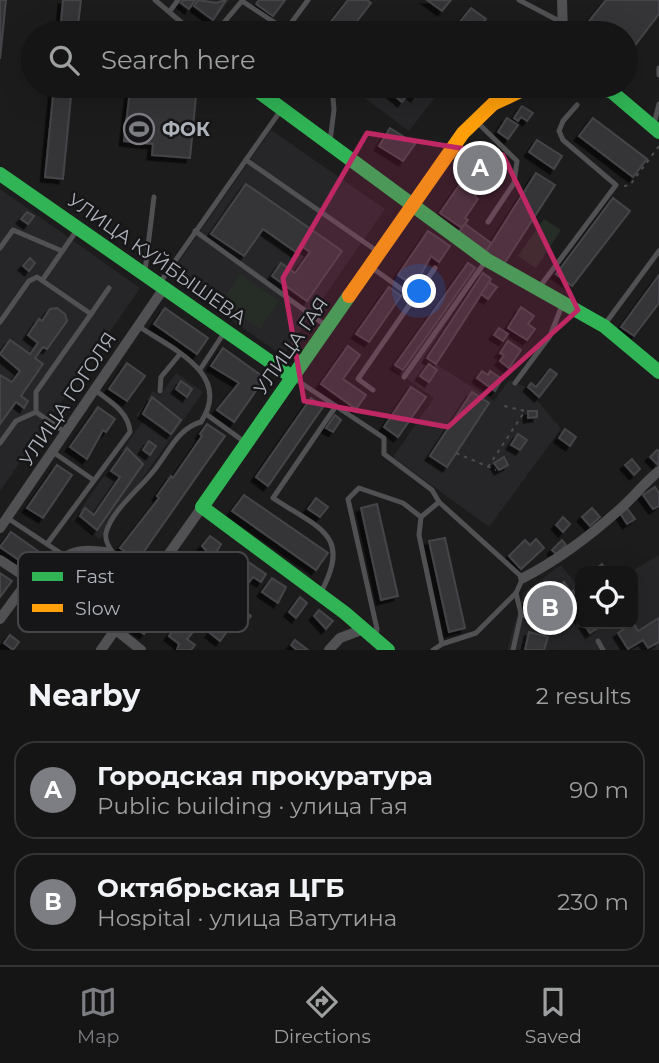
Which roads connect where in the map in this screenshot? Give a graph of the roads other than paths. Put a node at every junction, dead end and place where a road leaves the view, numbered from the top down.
1 (155, 0) edge
2 (178, 0) edge
3 (308, 0) edge
4 (519, 0) edge
5 (562, 0) edge
6 (170, 11) junction
7 (181, 21) edge
8 (225, 21) edge
9 (271, 21) edge
10 (294, 21) edge
11 (552, 21) edge
12 (563, 21) edge
13 (659, 68) edge
14 (659, 75) edge
15 (266, 98) edge
16 (333, 98) edge
17 (506, 98) edge
18 (619, 98) edge
19 (577, 104) dead end
20 (659, 104) edge
21 (281, 110) junction
22 (475, 120) junction
23 (656, 129) edge
24 (329, 146) junction
25 (246, 160) junction
26 (0, 174) edge
27 (154, 197) dead end
28 (414, 204) junction
29 (488, 222) dead end
30 (78, 228) junction
31 (195, 231) junction
32 (0, 248) edge
33 (62, 251) junction
34 (659, 251) edge
35 (380, 253) junction
36 (487, 260) junction
37 (370, 267) junction
38 (435, 268) dead end
39 (145, 274) junction
40 (43, 279) junction
41 (162, 286) junction
42 (109, 288) dead end
43 (538, 289) junction
44 (414, 298) junction
45 (563, 303) junction
46 (91, 314) junction
47 (0, 322) edge
48 (138, 326) junction
49 (604, 326) junction
50 (328, 327) junction
51 (226, 330) junction
52 (180, 354) junction
53 (201, 368) junction
54 (659, 372) edge
55 (292, 377) junction
56 (404, 377) dead end
57 (515, 383) dead end
58 (95, 390) junction
59 (373, 390) dead end
60 (160, 391) dead end
61 (336, 406) junction
62 (36, 412) junction
63 (206, 414) junction
64 (66, 433) junction
65 (0, 443) edge
66 (247, 443) junction
67 (53, 452) junction
68 (659, 471) edge
69 (92, 479) junction
70 (439, 502) junction
71 (202, 506) junction
72 (421, 517) junction
73 (9, 519) junction
74 (0, 528) edge
75 (47, 544) junction
76 (108, 550) joint
77 (59, 552) edge
78 (67, 552) edge
79 (170, 552) edge
80 (0, 560) edge
81 (18, 573) edge
82 (523, 578) junction
83 (516, 593) junction
84 (18, 595) edge
85 (320, 595) junction
86 (345, 613) junction
87 (521, 614) junction
88 (573, 618) dead end
89 (0, 619) edge
90 (364, 629) junction
91 (114, 632) edge
92 (118, 632) edge
93 (340, 638) junction
94 (375, 639) junction
95 (598, 641) dead end
96 (442, 644) junction
97 (101, 650) edge
98 (141, 650) edge
99 (329, 650) edge
100 (388, 650) edge
101 (433, 650) edge
102 (513, 650) edge
103 (603, 650) edge

1 - 6 lane
2 - 6 lane
3 - 10 lane
4 - 11 lane
5 - 12 street
6 - 7 lane
8 - 9 lane
13 - 14 lane
15 - 21 street
16 - 24 lane
17 - 22 street, УЛИЦА ГАЯ
18 - 23 street
19 - 43 lane
20 - 23 lane
21 - 24 street
21 - 25 lane
22 - 28 street, УЛИЦА ГАЯ
22 - 29 lane
24 - 28 street
25 - 31 lane
25 - 35 lane
26 - 30 street, УЛИЦА КУЙБЫШЕВА
27 - 39 lane
28 - 35 street, УЛИЦА ГАЯ
28 - 36 street
30 - 33 lane
30 - 39 street, УЛИЦА КУЙБЫШЕВА
31 - 41 lane
31 - 50 lane
32 - 33 lane
33 - 40 lane
34 - 49 lane
35 - 37 street, УЛИЦА ГАЯ
36 - 43 street
36 - 56 lane
37 - 44 lane
37 - 50 street, УЛИЦА ГАЯ
38 - 44 lane
39 - 41 street, УЛИЦА КУЙБЫШЕВА
40 - 46 lane
40 - 47 lane
41 - 48 street, УЛИЦА ГОГОЛЯ
41 - 51 street, УЛИЦА КУЙБЫШЕВА
42 - 46 lane
43 - 45 street
44 - 59 lane
45 - 49 street
45 - 57 lane
46 - 62 lane
48 - 52 lane
48 - 58 street, УЛИЦА ГОГОЛЯ
49 - 54 street
50 - 55 street, УЛИЦА ГАЯ
51 - 53 lane
51 - 55 street, УЛИЦА КУЙБЫШЕВА
52 - 53 lane
52 - 60 lane
53 - 63 lane
55 - 61 lane
55 - 66 street, УЛИЦА ГАЯ
58 - 64 street, УЛИЦА ГОГОЛЯ
58 - 69 lane
61 - 70 lane
61 - 85 lane
62 - 64 lane
62 - 65 lane
63 - 66 lane
63 - 76 lane
64 - 67 street, УЛИЦА ГОГОЛЯ
66 - 71 street, УЛИЦА ГАЯ
67 - 69 lane
67 - 73 street, УЛИЦА ГОГОЛЯ
68 - 82 street
69 - 75 lane
70 - 72 lane
70 - 82 lane
71 - 79 street, УЛИЦА ГАЯ
71 - 85 street
72 - 94 lane
72 - 96 lane
73 - 74 street, УЛИЦА ГОГОЛЯ
73 - 75 lane
75 - 77 lane
76 - 78 lane
80 - 81 street
82 - 83 lane
83 - 87 lane
83 - 96 lane
84 - 89 street
85 - 86 street
86 - 90 street
86 - 93 street
87 - 88 lane
87 - 102 lane
90 - 93 street
90 - 94 street
91 - 97 street, УЛИЦА ГАЯ
92 - 98 street
93 - 99 street
94 - 100 street
95 - 103 lane
96 - 101 lane

